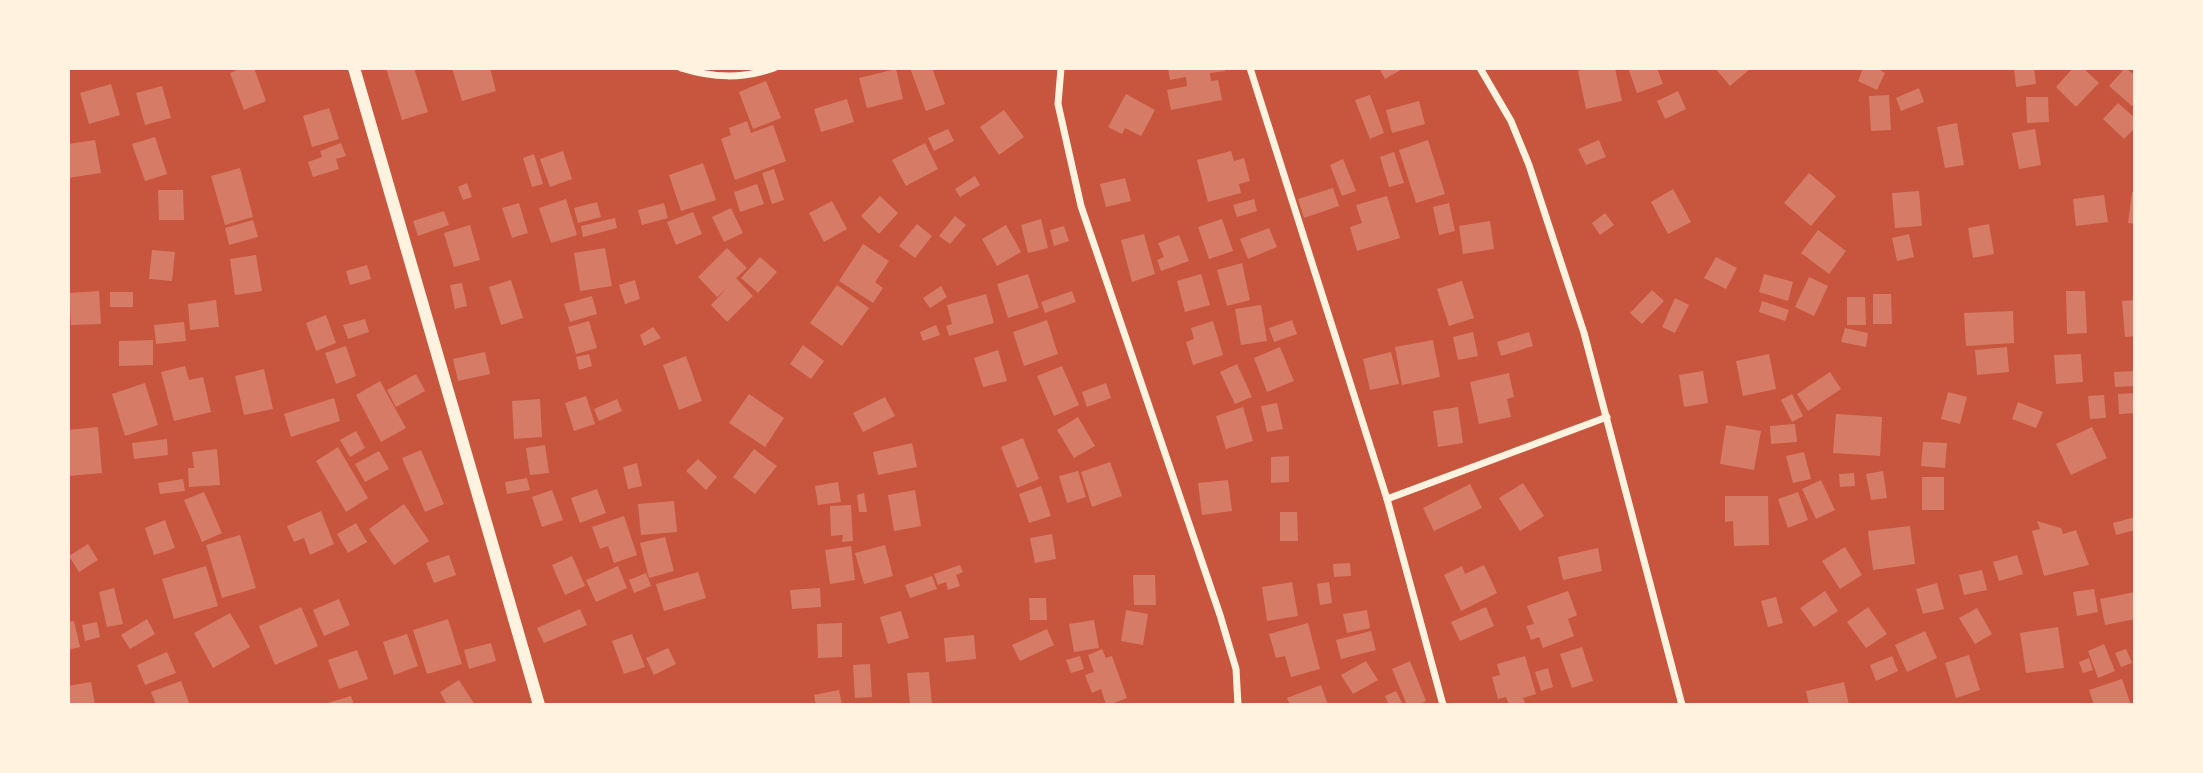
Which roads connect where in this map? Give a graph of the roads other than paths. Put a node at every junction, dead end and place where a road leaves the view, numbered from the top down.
1 (354, 68) edge
2 (681, 68) edge
3 (774, 68) edge
4 (1061, 68) edge
5 (1250, 68) edge
6 (1480, 68) edge
7 (1607, 418) junction
8 (1387, 499) junction
9 (539, 705) edge
10 (1238, 705) edge
11 (1443, 705) edge
12 (1682, 705) edge

1 - 9 street
2 - 3 street
4 - 10 street
5 - 8 street
6 - 7 street
7 - 8 street
7 - 12 street
8 - 11 street

